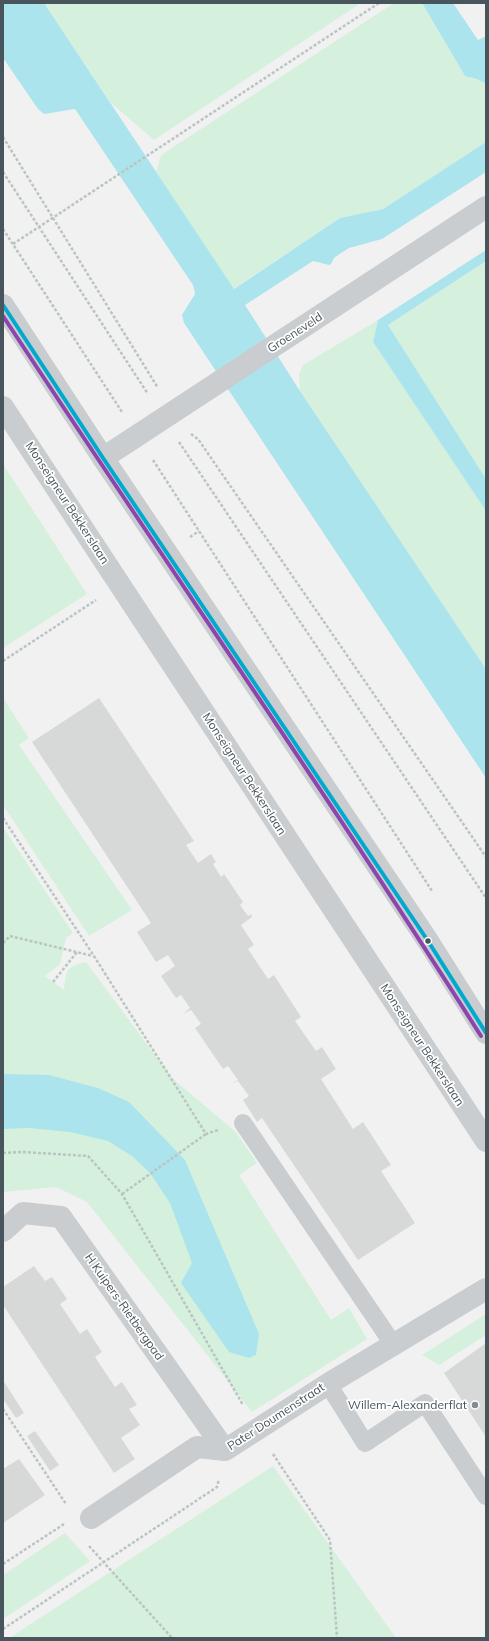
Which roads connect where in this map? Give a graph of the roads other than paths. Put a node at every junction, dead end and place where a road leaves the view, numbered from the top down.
1 (486, 207) edge
2 (3, 305) edge
3 (3, 407) edge
4 (103, 458) junction
5 (486, 1033) edge
6 (243, 1123) road end
7 (486, 1141) edge
8 (3, 1231) edge
9 (486, 1288) edge
10 (393, 1344) junction
11 (328, 1384) junction
12 (225, 1450) junction
13 (486, 1496) edge
14 (84, 1519) road end

1 - 4 street, Groeneveld
2 - 4 street
3 - 7 street, Monseigneur Bekkerslaan
4 - 5 street
6 - 10 lane
8 - 12 street, H Kuipers-Rietbergpad
9 - 10 street, Pater Doumenstraat
10 - 11 street, Pater Doumenstraat
11 - 12 street, Pater Doumenstraat
11 - 13 lane
12 - 14 street, Pater Doumenstraat

